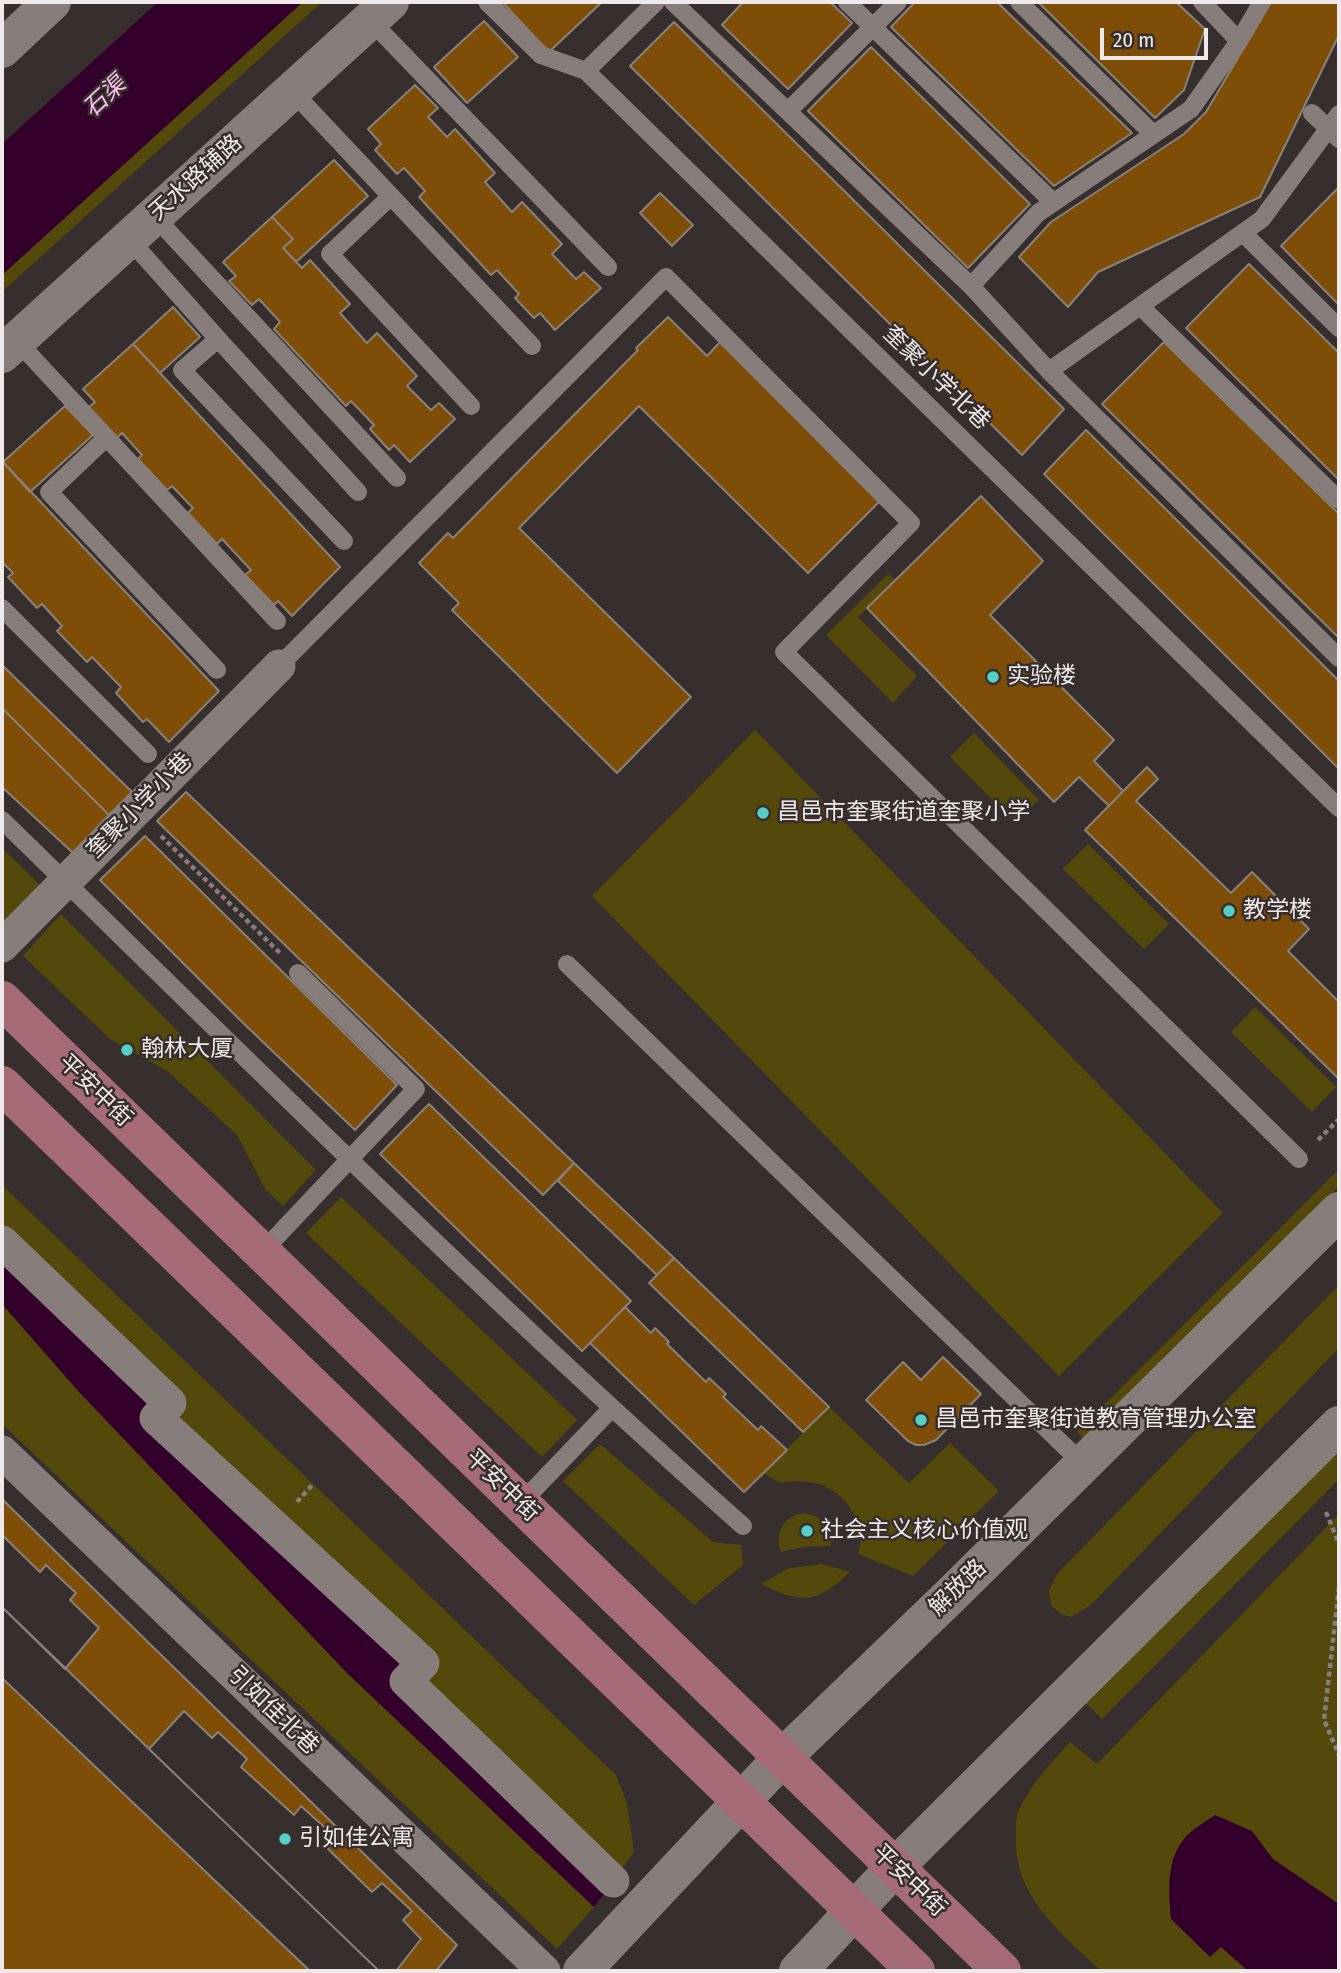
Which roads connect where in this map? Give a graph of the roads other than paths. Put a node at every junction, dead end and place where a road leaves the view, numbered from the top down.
1 (487, 2) edge
2 (656, 2) edge
3 (673, 2) edge
4 (847, 2) edge
5 (898, 2) edge
6 (1019, 2) edge
7 (1202, 2) edge
8 (1262, 2) edge
9 (36, 7) edge
10 (380, 11) edge
11 (873, 27) junction
12 (1239, 41) junction
13 (2, 49) edge
14 (586, 71) junction
15 (292, 91) junction
16 (788, 111) junction
17 (1312, 113) dead end
18 (1336, 127) edge
19 (1153, 134) junction
20 (391, 196) junction
21 (1053, 202) junction
22 (141, 227) junction
23 (1243, 233) junction
24 (608, 267) dead end
25 (971, 286) junction
26 (1140, 306) junction
27 (1339, 328) edge
28 (218, 339) junction
29 (532, 346) dead end
30 (9, 348) edge
31 (1049, 370) junction
32 (471, 406) dead end
33 (106, 438) junction
34 (397, 478) dead end
35 (358, 492) dead end
36 (1339, 500) edge
37 (344, 541) dead end
38 (2, 608) edge
39 (277, 621) dead end
40 (1339, 658) edge
41 (279, 666) joint
42 (217, 670) dead end
43 (148, 754) dead end
44 (1339, 808) edge
45 (2, 820) edge
46 (65, 882) junction
47 (2, 946) edge
48 (567, 964) dead end
49 (293, 967) road end
50 (2, 1000) edge
51 (2, 1085) edge
52 (1299, 1159) dead end
53 (350, 1160) junction
54 (1339, 1212) edge
55 (2, 1242) edge
56 (261, 1252) junction
57 (611, 1409) junction
58 (1339, 1425) edge
59 (2, 1452) edge
60 (1083, 1464) junction
61 (520, 1504) junction
62 (743, 1526) dead end
63 (782, 1758) junction
64 (742, 1802) junction
65 (895, 1867) junction
66 (613, 1881) dead end
67 (855, 1912) junction
68 (544, 1971) edge
69 (582, 1971) edge
70 (798, 1971) edge
71 (916, 1971) edge
72 (1002, 1971) edge

1 - 14 lane, 奎聚小学北巷
2 - 14 lane
3 - 16 lane
4 - 11 lane
5 - 11 lane
6 - 19 lane
7 - 12 lane
8 - 12 lane
9 - 13 street
10 - 15 street, 天水路辅路
10 - 24 lane
11 - 16 lane
11 - 21 lane
12 - 19 lane
14 - 44 lane, 奎聚小学北巷
15 - 20 lane
15 - 22 street, 天水路辅路
16 - 25 lane
17 - 18 lane
18 - 23 lane
19 - 21 lane
20 - 29 lane
20 - 32 lane
21 - 25 lane
22 - 28 lane
22 - 30 street, 天水路辅路
22 - 34 lane
23 - 26 lane
23 - 27 lane
25 - 31 lane
26 - 31 lane
26 - 36 lane
28 - 35 lane
28 - 37 lane
30 - 33 lane
31 - 40 lane
33 - 39 lane
33 - 42 lane
38 - 43 lane
41 - 46 street, 奎聚小学小巷
41 - 52 lane
45 - 46 lane
46 - 47 street, 奎聚小学小巷
46 - 53 lane
48 - 60 lane
49 - 53 lane
50 - 56 main road, 平安中街
51 - 64 main road
53 - 56 lane
53 - 57 lane
54 - 60 street, 解放路
55 - 66 street
56 - 61 main road, 平安中街
57 - 61 lane
57 - 62 lane
58 - 65 street
59 - 68 street, 引如佳北巷
60 - 63 street, 解放路
61 - 63 main road, 平安中街
63 - 64 street, 解放路
63 - 65 main road, 平安中街
64 - 67 main road
64 - 69 street, 解放路
65 - 67 street
65 - 72 main road, 平安中街
67 - 70 street
67 - 71 main road

